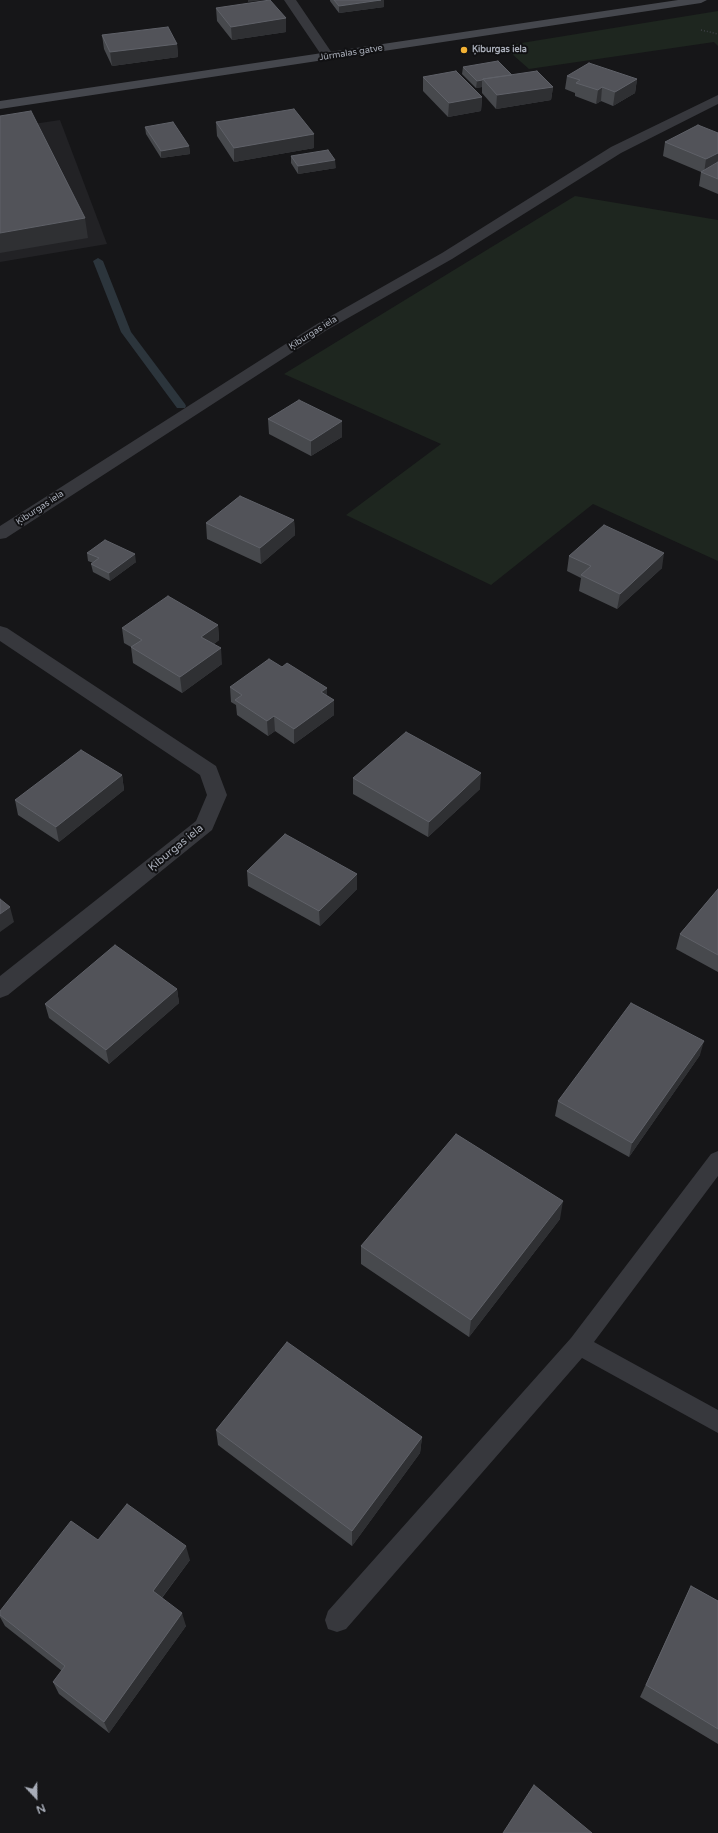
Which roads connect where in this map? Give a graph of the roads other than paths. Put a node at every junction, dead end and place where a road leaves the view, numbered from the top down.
1 (290, 0) edge
2 (701, 0) edge
3 (328, 56) junction
4 (718, 99) edge
5 (0, 105) edge
6 (0, 534) edge
7 (0, 632) edge
8 (0, 989) edge
9 (718, 1160) edge
10 (579, 1345) junction
11 (718, 1422) edge
12 (337, 1620) dead end

1 - 3 street
2 - 3 main road, Jūrmalas gatve
3 - 5 main road, Jūrmalas gatve
4 - 6 street, Ķiburgas iela
7 - 8 street, Ķiburgas iela
9 - 10 lane
10 - 11 lane
10 - 12 lane

